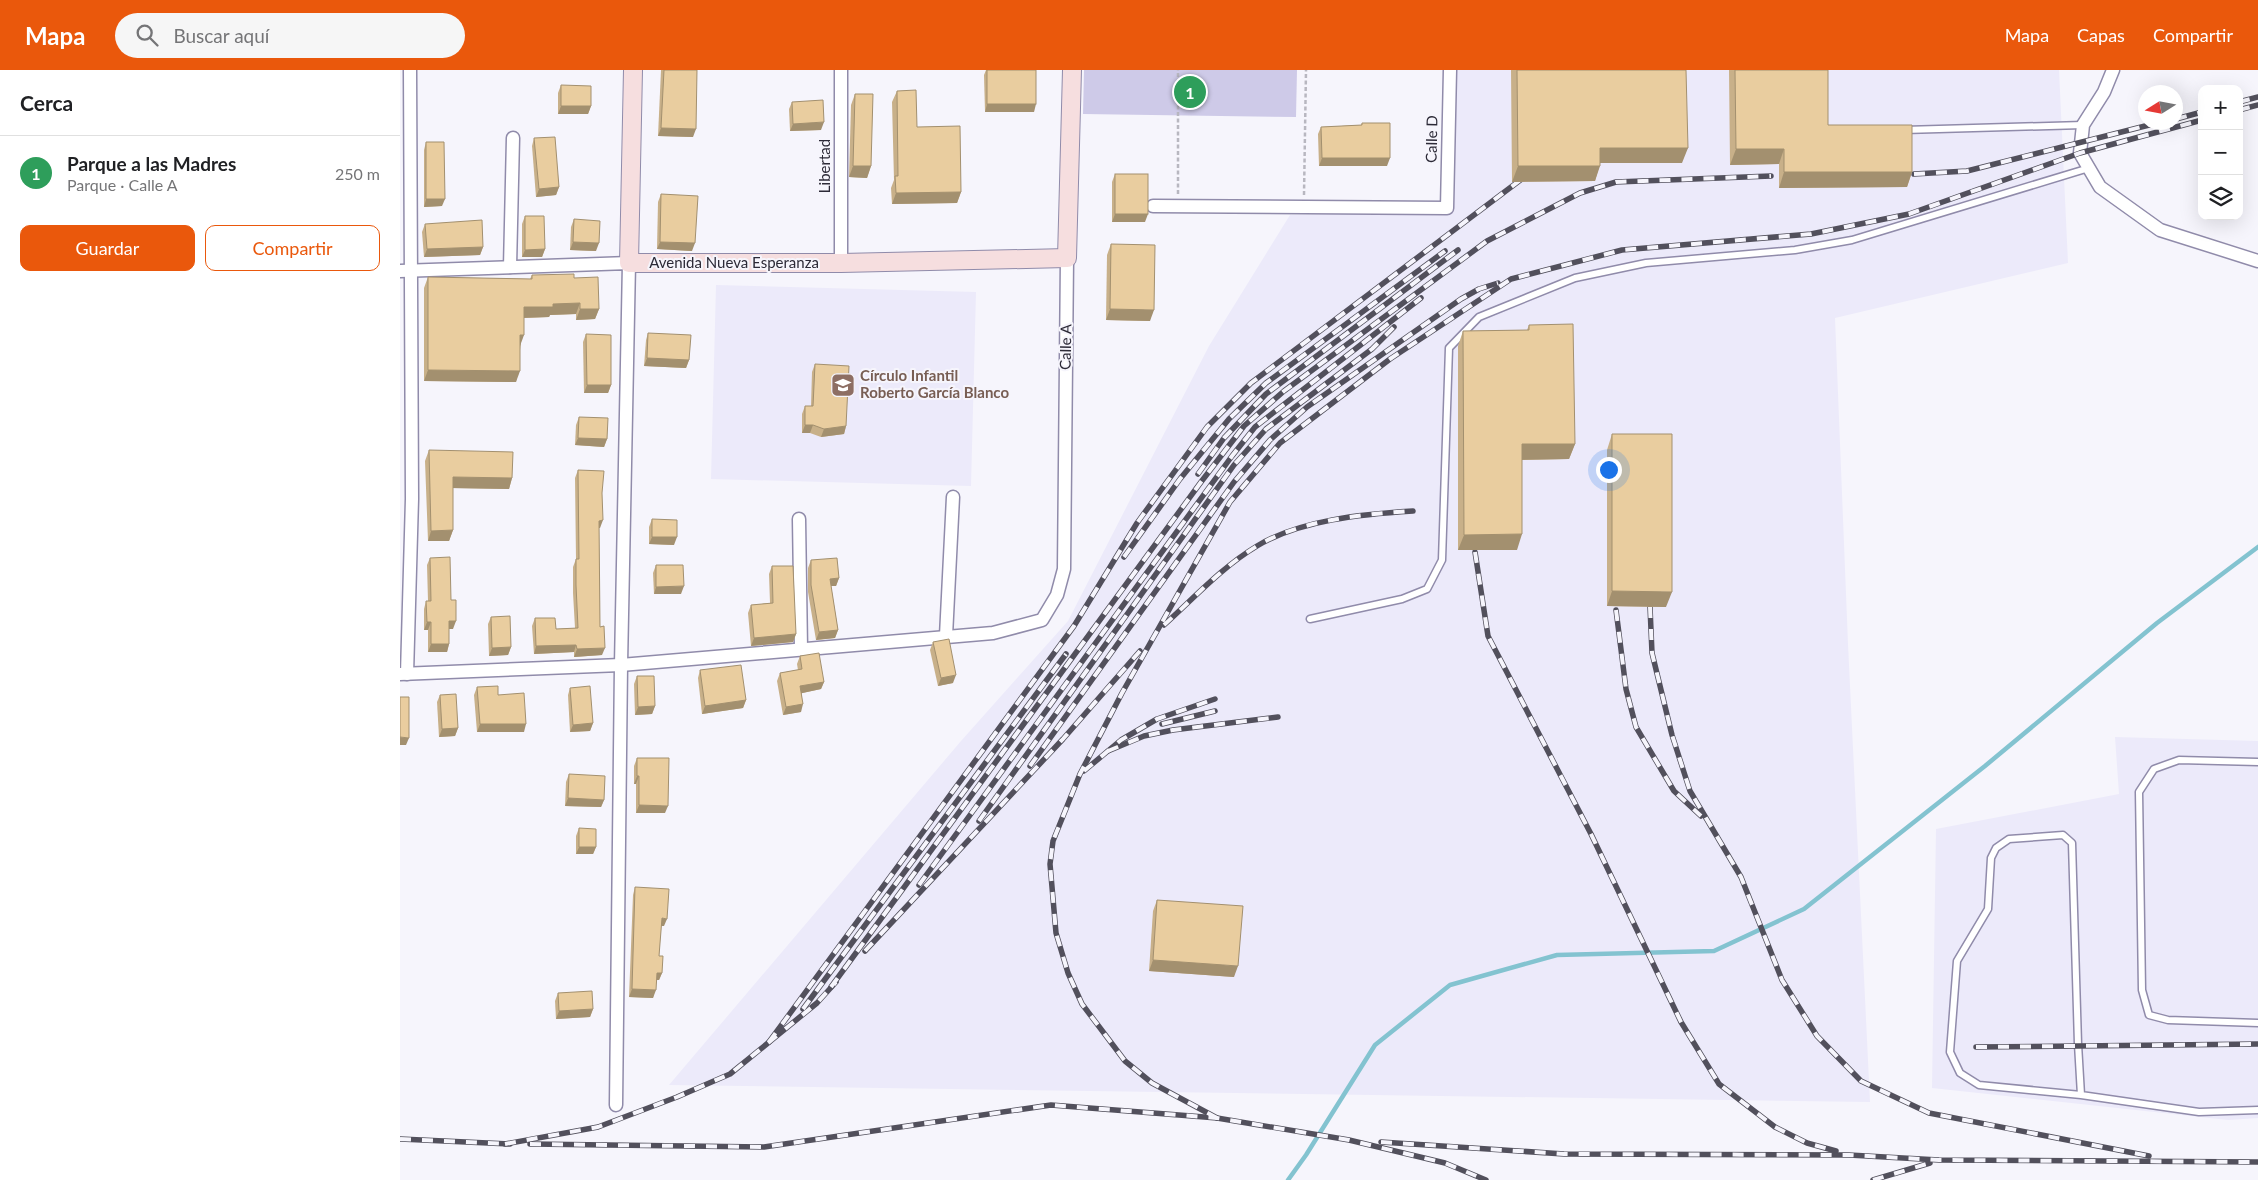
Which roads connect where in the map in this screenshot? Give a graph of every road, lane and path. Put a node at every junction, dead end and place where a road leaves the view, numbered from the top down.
1 (410, 70) edge
2 (633, 70) edge
3 (841, 70) edge
4 (1072, 70) edge
5 (1178, 70) edge
6 (1306, 70) edge
7 (1450, 70) edge
8 (2113, 70) edge
9 (2083, 125) junction
10 (1895, 130) edge
11 (513, 138) dead end
12 (2089, 168) junction
13 (1153, 206) dead end
14 (1178, 206) junction
15 (1304, 207) junction
16 (1067, 258) junction
17 (2258, 262) edge
18 (629, 263) junction
19 (841, 263) junction
20 (510, 267) junction
21 (406, 271) edge
22 (953, 496) dead end
23 (406, 500) edge
24 (799, 519) dead end
25 (1310, 619) dead end
26 (946, 636) junction
27 (801, 649) junction
28 (621, 665) junction
29 (404, 674) edge
30 (2258, 762) edge
31 (2258, 1023) edge
32 (2081, 1095) junction
33 (616, 1105) dead end
34 (2258, 1110) edge

1 - 21 street
2 - 18 street
3 - 19 street, Libertad
4 - 16 street, Calle A
5 - 14 path
6 - 15 path
7 - 15 street, Calle D
8 - 9 street
9 - 10 lane
9 - 12 street
11 - 20 street
12 - 17 street
12 - 25 lane
13 - 14 street
14 - 15 street
16 - 19 street, Avenida Nueva Esperanza
16 - 26 street, Calle A
18 - 19 street, Avenida Nueva Esperanza
18 - 20 street, Avenida Nueva Esperanza
18 - 28 street
20 - 21 street, Avenida Nueva Esperanza
21 - 23 street
22 - 26 street
23 - 29 street
24 - 27 street
26 - 27 street
27 - 28 street
28 - 29 street
28 - 33 street
30 - 31 lane
32 - 32 lane
32 - 34 lane

